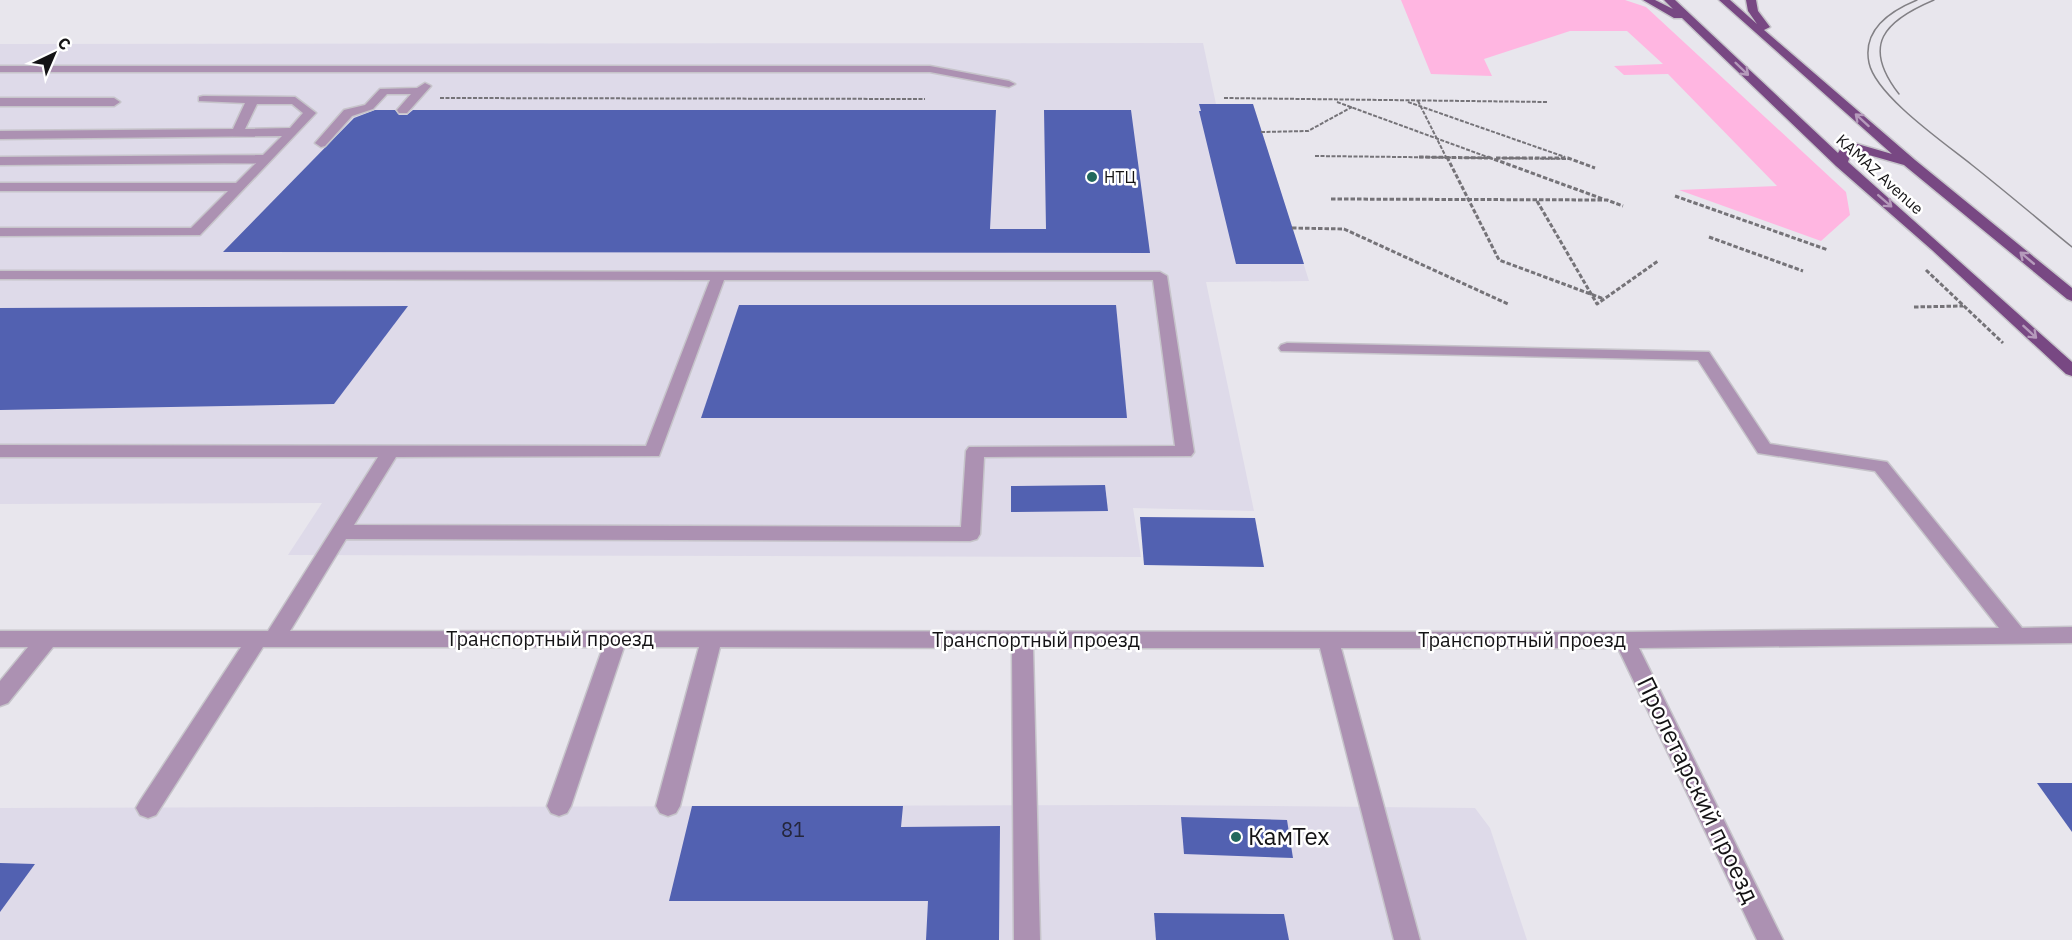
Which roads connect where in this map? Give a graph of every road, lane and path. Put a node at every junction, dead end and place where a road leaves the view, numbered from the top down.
1 (1648, 0) edge
2 (1669, 0) edge
3 (1724, 0) edge
4 (1751, 0) edge
5 (1713, 41) junction
6 (1782, 50) junction
7 (0, 69) edge
8 (441, 69) junction
9 (1009, 84) dead end
10 (417, 94) junction
11 (203, 99) dead end
12 (925, 99) dead end
13 (1224, 99) dead end
14 (253, 100) junction
15 (1332, 100) junction
16 (1405, 101) junction
17 (1418, 101) junction
18 (0, 102) edge
19 (114, 102) dead end
20 (1547, 102) dead end
21 (1420, 106) junction
22 (1352, 107) junction
23 (403, 110) dead end
24 (293, 132) junction
25 (1261, 132) dead end
26 (237, 133) junction
27 (0, 135) edge
28 (1437, 138) junction
29 (321, 143) dead end
30 (1315, 156) dead end
31 (1446, 157) junction
32 (1491, 158) junction
33 (1568, 158) junction
34 (267, 159) junction
35 (0, 161) edge
36 (1841, 163) junction
37 (1910, 163) junction
38 (1595, 168) dead end
39 (0, 187) edge
40 (239, 187) junction
41 (1675, 196) dead end
42 (1331, 200) dead end
43 (1468, 200) junction
44 (1537, 200) junction
45 (1607, 200) junction
46 (1623, 206) dead end
47 (1292, 228) dead end
48 (0, 232) edge
49 (1709, 237) dead end
50 (1828, 250) dead end
51 (1658, 261) dead end
52 (1926, 270) dead end
53 (1803, 272) dead end
54 (0, 274) edge
55 (719, 275) junction
56 (1591, 294) junction
57 (2072, 296) edge
58 (1604, 299) junction
59 (1508, 304) dead end
60 (1914, 306) dead end
61 (1964, 306) junction
62 (2003, 343) dead end
63 (1287, 348) dead end
64 (2072, 371) edge
65 (0, 451) edge
66 (390, 452) junction
67 (340, 532) junction
68 (2016, 635) junction
69 (2072, 635) edge
70 (0, 639) edge
71 (47, 639) junction
72 (265, 639) junction
73 (616, 639) junction
74 (712, 639) junction
75 (1022, 640) junction
76 (1328, 640) junction
77 (1625, 640) junction
78 (0, 697) edge
79 (559, 806) dead end
80 (668, 806) dead end
81 (148, 808) dead end
82 (1027, 940) edge
83 (1407, 940) edge
84 (1770, 940) edge

1 - 5 main road
2 - 5 main road, KAMAZ Avenue
3 - 6 main road, KAMAZ Avenue
4 - 6 main road
5 -> 36 main road, KAMAZ Avenue
37 -> 6 main road, KAMAZ Avenue
7 - 8 street
8 - 9 street
8 - 10 street
10 - 12 path
10 - 23 street
10 - 29 street
11 - 14 street
13 - 15 path
14 - 24 street
14 - 26 street
15 - 16 path
15 - 22 path
16 - 17 path
16 - 21 path
17 - 20 path
17 - 21 path
18 - 19 street
21 - 28 path
21 - 33 path
22 - 25 path
22 - 28 path
24 - 26 street
24 - 34 street
26 - 27 street
28 - 31 path
28 - 32 path
30 - 31 path
31 - 32 path
31 - 43 path
32 - 33 path
32 - 45 path
33 - 38 path
34 - 35 street
34 - 40 street
36 - 37 main road
36 -> 64 main road, KAMAZ Avenue
57 -> 37 main road, KAMAZ Avenue
39 - 40 street
40 - 48 street
41 - 50 path
42 - 43 path
43 - 44 path
43 - 56 path
44 - 45 path
44 - 56 path
45 - 46 path
47 - 59 path
49 - 53 path
51 - 58 path
52 - 61 path
54 - 55 street
55 - 66 street
55 - 67 street
56 - 58 path
56 - 58 path
60 - 61 path
61 - 62 path
63 - 68 street
65 - 66 street
66 - 67 street
67 - 72 street
68 - 69 street, Транспортный проезд
68 - 77 street, Транспортный проезд
70 - 71 street, Транспортный проезд
71 - 72 street, Транспортный проезд
71 - 78 street
72 - 73 street, Транспортный проезд
72 - 81 street
73 - 74 street, Транспортный проезд
73 - 79 street
74 - 75 street, Транспортный проезд
74 - 80 street
75 - 76 street, Транспортный проезд
75 - 82 street
76 - 77 street, Транспортный проезд
76 - 83 street
77 - 84 street, Пролетарский проезд

